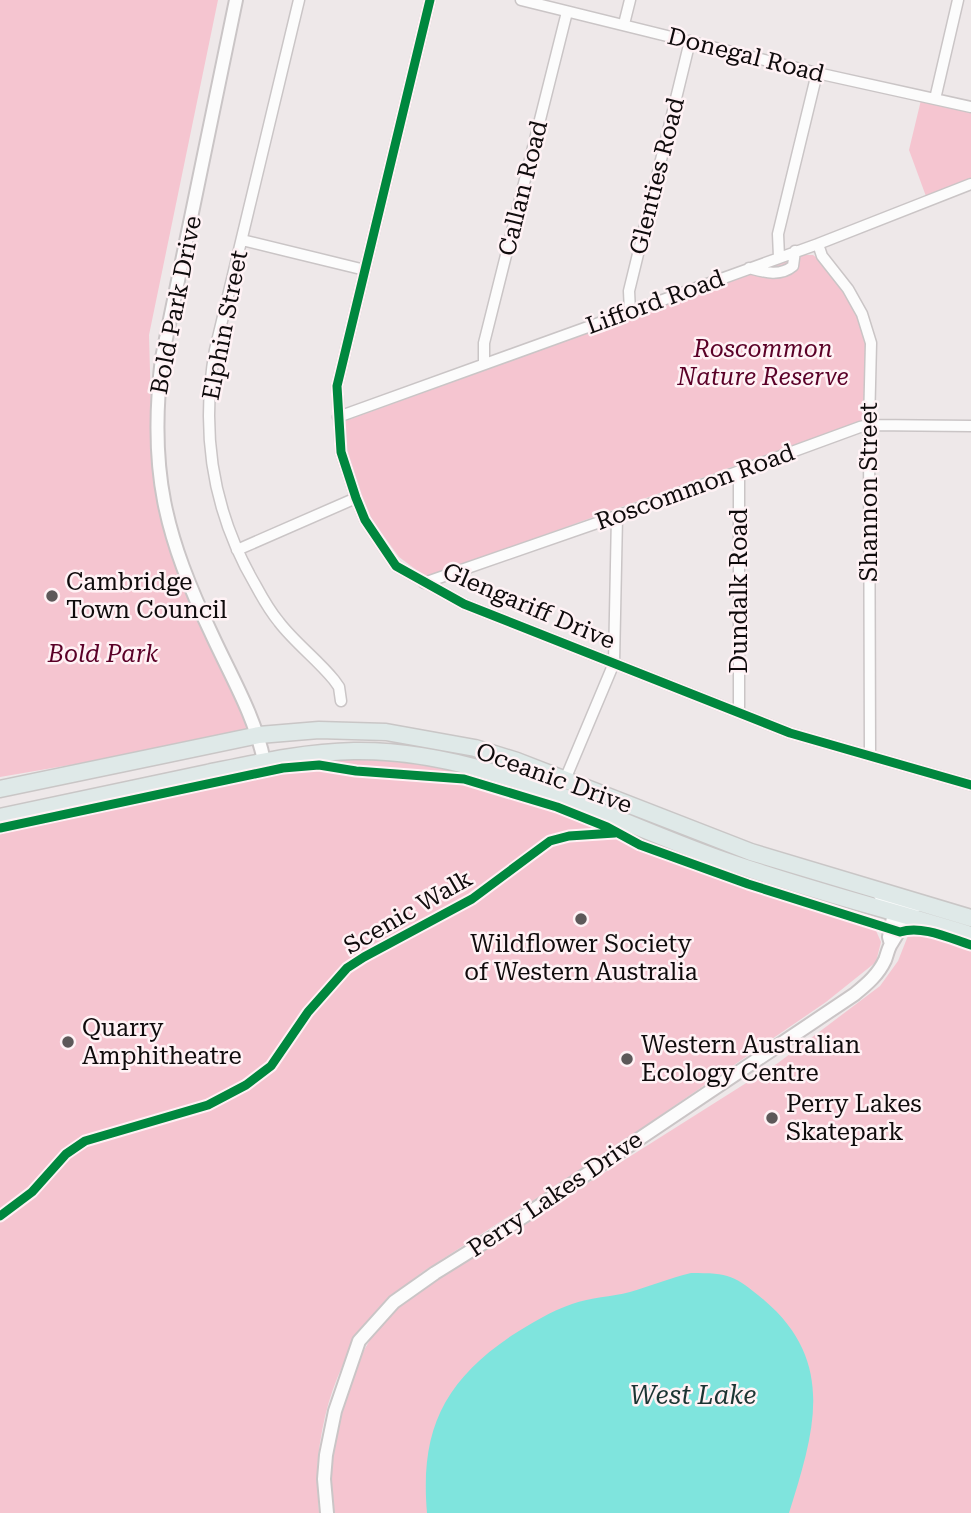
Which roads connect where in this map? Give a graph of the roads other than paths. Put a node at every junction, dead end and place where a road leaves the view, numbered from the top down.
1 (236, 0) edge
2 (299, 0) edge
3 (430, 0) edge
4 (521, 0) edge
5 (630, 0) edge
6 (958, 0) edge
7 (567, 12) junction
8 (624, 24) junction
9 (690, 41) junction
10 (817, 73) junction
11 (935, 99) junction
12 (971, 107) edge
13 (971, 184) edge
14 (242, 240) junction
15 (818, 244) junction
16 (795, 251) junction
17 (779, 257) junction
18 (749, 268) junction
19 (365, 270) junction
20 (630, 312) junction
21 (484, 364) junction
22 (338, 417) junction
23 (869, 425) junction
24 (971, 426) edge
25 (739, 471) junction
26 (356, 498) junction
27 (617, 516) junction
28 (237, 550) junction
29 (424, 583) junction
30 (614, 663) junction
31 (341, 701) dead end
32 (739, 711) junction
33 (259, 735) junction
34 (870, 755) junction
35 (264, 761) junction
36 (565, 779) junction
37 (971, 785) edge
38 (0, 789) edge
39 (558, 796) junction
40 (0, 817) edge
41 (865, 887) junction
42 (923, 904) junction
43 (901, 914) junction
44 (971, 918) edge
45 (971, 935) edge
46 (327, 1513) edge

1 - 33 street, Bold Park Drive
2 - 14 street, Elphin Street
3 - 19 street, Glengariff Drive
4 - 7 street, Donegal Road
5 - 8 street
6 - 11 street
7 - 8 street, Donegal Road
7 - 21 street, Callan Road
8 - 9 street, Donegal Road
9 - 10 street, Donegal Road
9 - 20 street, Glenties Road
10 - 11 street, Donegal Road
10 - 17 street
11 - 12 street, Donegal Road
13 - 15 street, Lifford Road
14 - 19 street
14 - 28 street, Elphin Street
15 - 16 street, Lifford Road
15 - 23 street, Shannon Street
16 - 17 street, Lifford Road
16 - 18 street
17 - 18 street, Lifford Road
18 - 20 street, Lifford Road
19 - 22 street, Glengariff Drive
20 - 21 street, Lifford Road
21 - 22 street, Lifford Road
22 - 26 street, Glengariff Drive
23 - 24 street, Roscommon Road
23 - 25 street, Roscommon Road
23 - 34 street, Shannon Street
25 - 27 street, Roscommon Road
25 - 32 street, Dundalk Road
26 - 28 street
26 - 29 street, Glengariff Drive
27 - 29 street, Roscommon Road
27 - 30 street
28 - 31 street, Elphin Street
29 - 30 street, Glengariff Drive
30 - 32 street, Glengariff Drive
30 - 36 street
32 - 34 street, Glengariff Drive
33 - 35 street, Bold Park Drive
33 - 36 main road, Oceanic Drive
33 - 38 main road, Oceanic Drive
34 - 37 street, Glengariff Drive
35 - 39 main road, Oceanic Drive
35 - 40 main road, Oceanic Drive
36 - 39 street
36 - 41 main road, Oceanic Drive
39 - 43 main road, Oceanic Drive
41 - 42 main road, Oceanic Drive
41 - 43 street
42 - 43 street
42 - 44 main road, Oceanic Drive
43 - 45 main road, Oceanic Drive
43 - 46 street, Perry Lakes Drive

